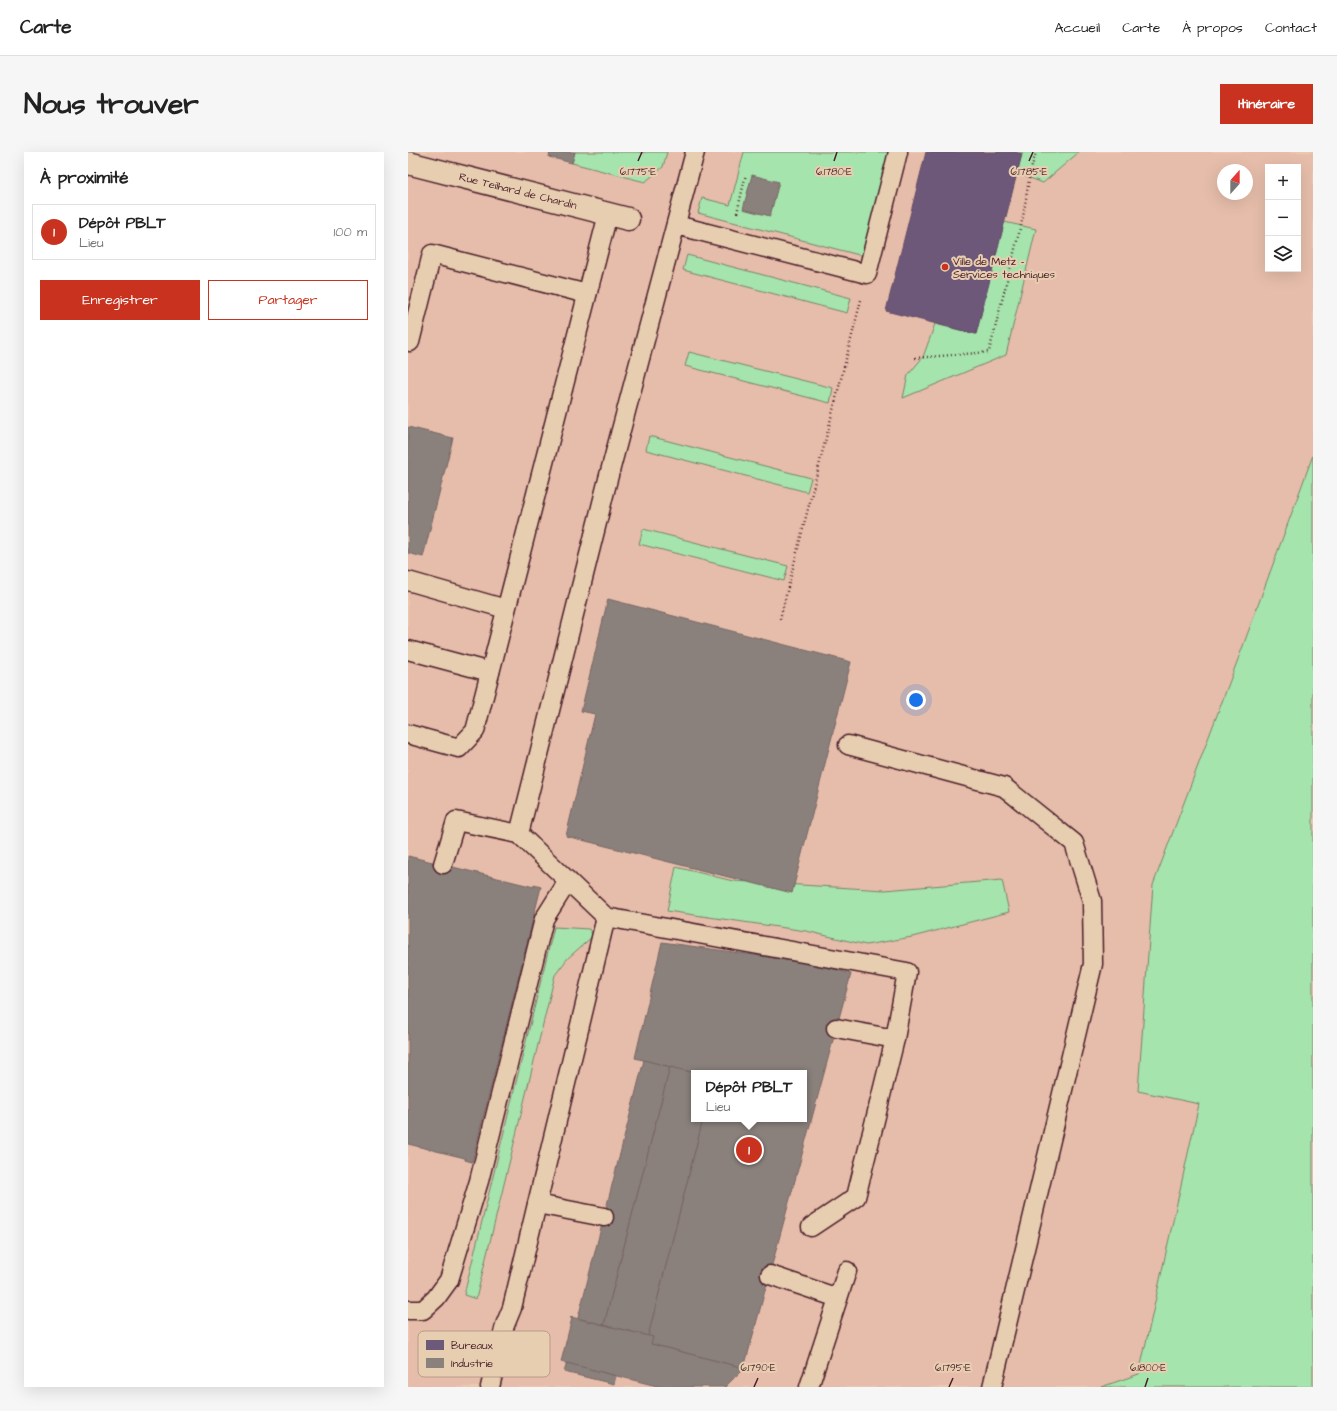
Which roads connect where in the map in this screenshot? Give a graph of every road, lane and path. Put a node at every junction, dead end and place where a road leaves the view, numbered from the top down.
1 (694, 152) edge
2 (898, 152) edge
3 (1036, 152) edge
4 (408, 163) edge
5 (746, 174) dead end
6 (618, 217) joint
7 (676, 225) junction
8 (730, 239) junction
9 (867, 274) junction
10 (587, 294) junction
11 (410, 342) dead end
12 (916, 358) dead end
13 (408, 581) edge
14 (506, 609) junction
15 (780, 619) dead end
16 (408, 650) edge
17 (490, 672) junction
18 (408, 734) edge
19 (848, 744) dead end
20 (519, 834) junction
21 (443, 864) dead end
22 (568, 881) junction
23 (606, 917) junction
24 (836, 1028) dead end
25 (895, 1039) junction
26 (537, 1204) junction
27 (604, 1217) dead end
28 (811, 1227) dead end
29 (847, 1271) dead end
30 (770, 1275) dead end
31 (838, 1298) junction
32 (408, 1310) edge
33 (504, 1331) edge
34 (492, 1377) edge
35 (490, 1387) edge
36 (809, 1387) edge
37 (992, 1387) edge

1 - 7 lane
2 - 9 lane
3 - 12 path
4 - 6 street, Rue Teilhard de Chardin
5 - 8 path
6 - 10 lane
7 - 8 lane
7 - 20 lane
8 - 9 lane
9 - 15 path
10 - 11 lane
10 - 14 lane
13 - 14 lane
14 - 17 lane
16 - 17 lane
17 - 18 lane
19 - 37 lane
20 - 21 lane
20 - 22 lane
22 - 23 lane
22 - 32 lane
23 - 25 lane
23 - 26 lane
24 - 25 lane
25 - 28 lane
26 - 27 lane
26 - 33 lane
29 - 31 lane
30 - 31 lane
31 - 36 lane
34 - 35 lane

